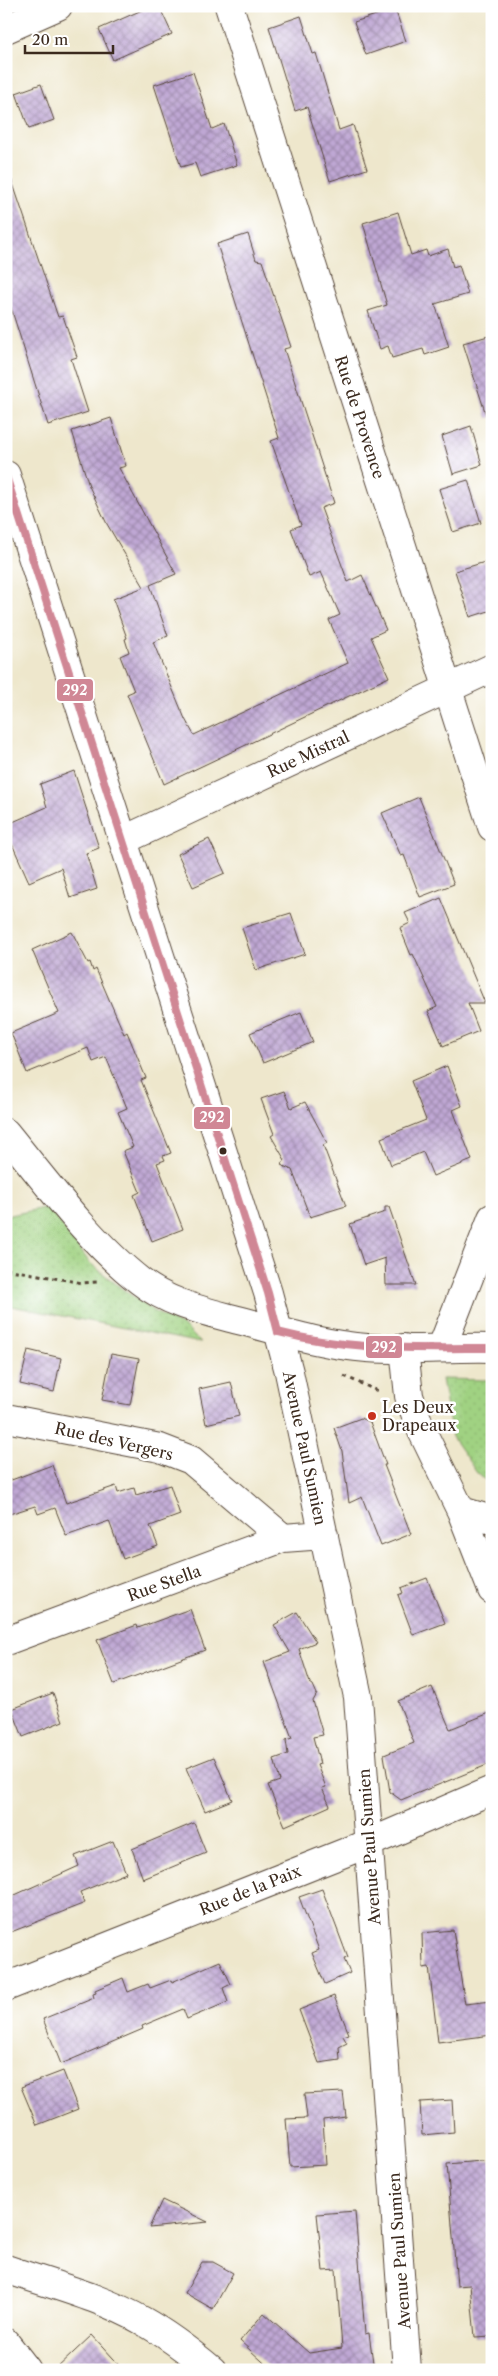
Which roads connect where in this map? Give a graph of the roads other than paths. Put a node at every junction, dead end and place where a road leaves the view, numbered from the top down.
1 (58, 6) edge
2 (229, 6) edge
3 (6, 29) edge
4 (6, 475) edge
5 (492, 668) edge
6 (447, 690) junction
7 (492, 827) edge
8 (124, 840) junction
9 (6, 1133) edge
10 (492, 1218) edge
11 (482, 1270) edge
12 (278, 1332) junction
13 (442, 1347) junction
14 (404, 1348) junction
15 (492, 1348) edge
16 (6, 1418) edge
17 (461, 1511) junction
18 (492, 1520) edge
19 (324, 1535) junction
20 (283, 1538) junction
21 (490, 1578) edge
22 (6, 1641) edge
23 (492, 1790) edge
24 (369, 1843) junction
25 (6, 1987) edge
26 (6, 2269) edge
27 (6, 2343) edge
28 (27, 2370) edge
29 (212, 2370) edge
30 (407, 2370) edge

1 - 3 street
2 - 6 street, Rue de Provence
4 - 8 street, Avenue Paul Sumien
5 - 6 street, Rue Mistral
6 - 7 street, Rue de Provence
6 - 8 street, Rue Mistral
8 - 12 street, Avenue Paul Sumien
9 - 12 street
10 - 11 street
11 - 13 street
12 - 14 street
12 - 19 street, Avenue Paul Sumien
13 - 14 street
13 - 15 street
14 - 17 street
16 - 20 street, Rue des Vergers
17 - 18 street
17 - 21 street
19 - 20 street, Rue Stella
19 - 24 street, Avenue Paul Sumien
20 - 22 street, Rue Stella
23 - 24 street, Rue de la Paix
24 - 25 street, Rue de la Paix
24 - 30 street, Avenue Paul Sumien
26 - 29 street
27 - 28 street

